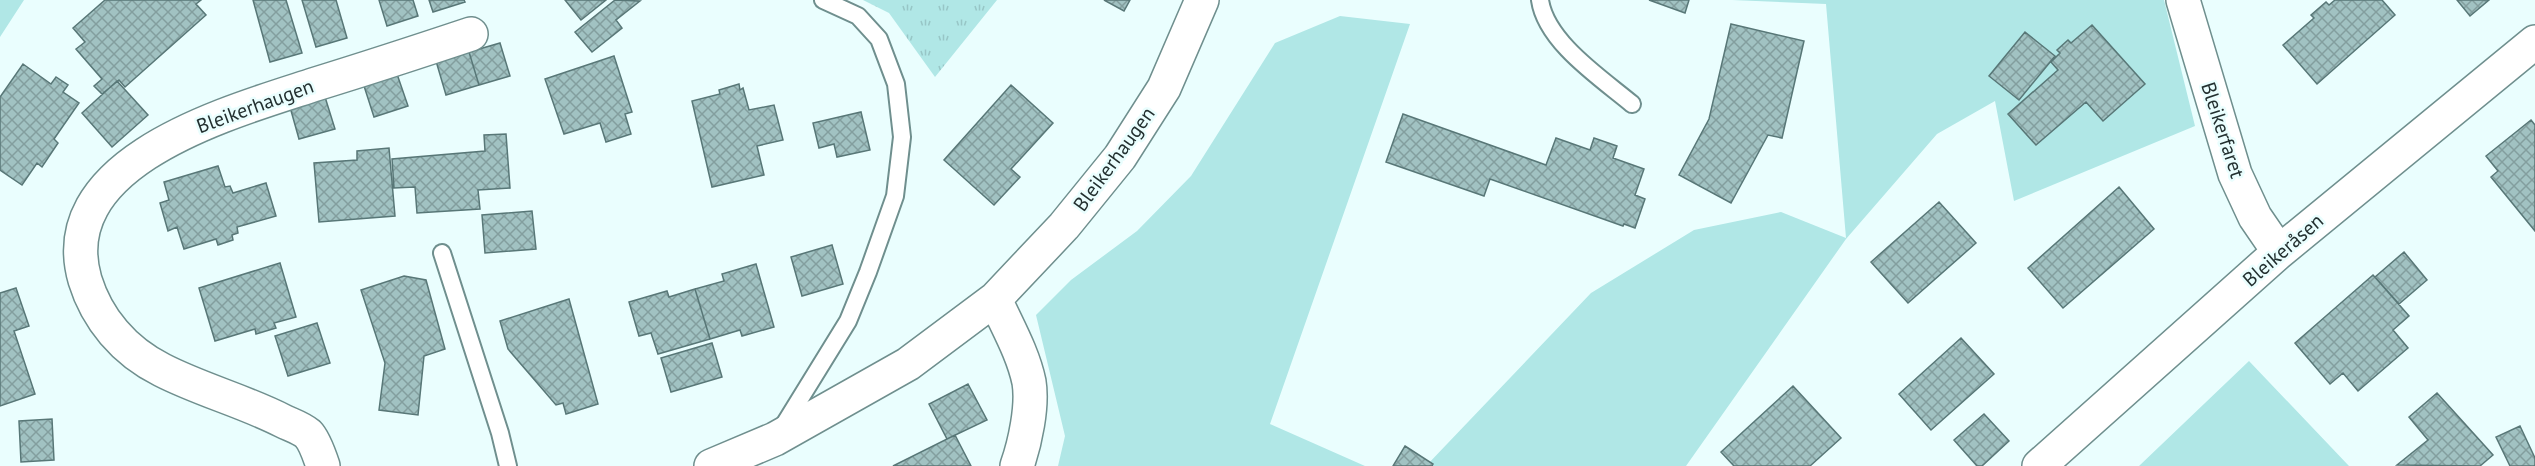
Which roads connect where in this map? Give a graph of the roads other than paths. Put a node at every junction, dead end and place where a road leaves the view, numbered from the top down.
1 (823, 0) edge
2 (1202, 0) edge
3 (1540, 0) edge
4 (2183, 0) edge
5 (471, 34) dead end
6 (2535, 42) edge
7 (1632, 104) dead end
8 (2279, 252) junction
9 (442, 253) dead end
10 (995, 299) junction
11 (775, 439) junction
12 (323, 466) edge
13 (508, 466) edge
14 (711, 466) edge
15 (1017, 466) edge
16 (2038, 466) edge

1 - 11 lane
2 - 10 street, Bleikerhaugen
3 - 7 lane
4 - 8 street, Bleikerfaret
5 - 12 street, Bleikerhaugen
6 - 8 street, Bleikeråsen
8 - 16 street, Bleikeråsen
9 - 13 lane
10 - 11 street, Bleikerhaugen
10 - 15 street
11 - 14 street, Bleikerhaugen

